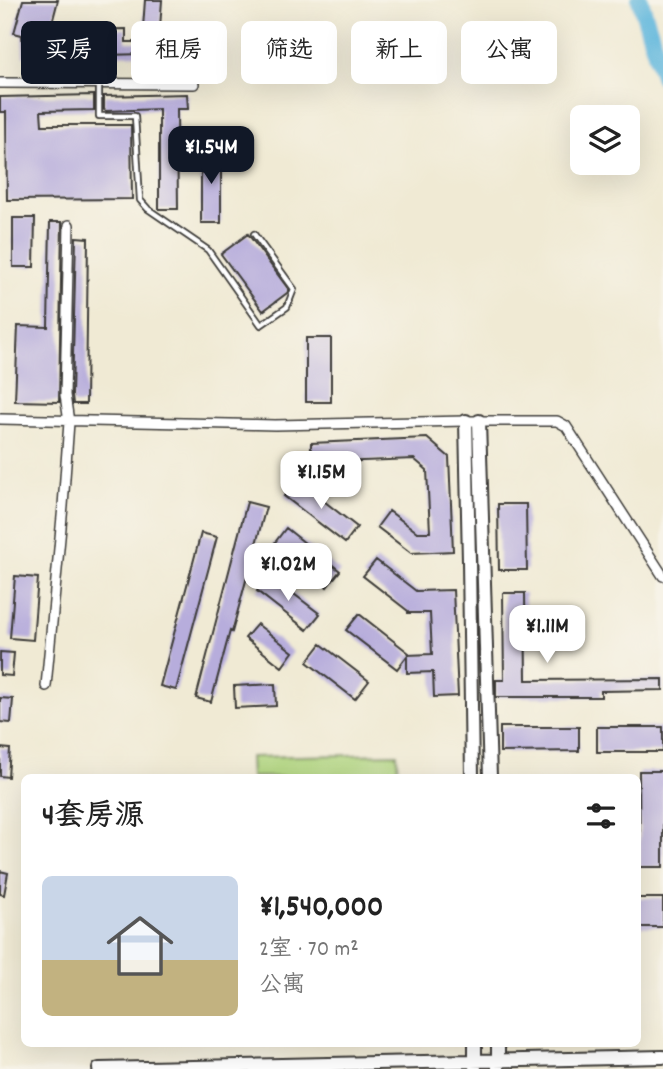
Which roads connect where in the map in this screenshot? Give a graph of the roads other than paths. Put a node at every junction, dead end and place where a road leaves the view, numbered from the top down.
1 (0, 83) edge
2 (21, 83) edge
3 (99, 84) edge
4 (69, 225) dead end
5 (254, 234) dead end
6 (0, 419) edge
7 (472, 421) junction
8 (69, 422) junction
9 (663, 576) edge
10 (46, 686) dead end
11 (472, 774) edge
12 (490, 774) edge
13 (475, 1047) edge
14 (663, 1057) edge
15 (499, 1064) edge
16 (475, 1065) edge
17 (99, 1069) edge
18 (184, 1069) edge

1 - 2 street
3 - 5 lane
4 - 8 street
6 - 8 street
7 - 8 street
7 - 9 street
7 - 11 main road
7 - 12 main road
8 - 10 street
13 - 16 main road
14 - 15 main road
15 - 16 main road
16 - 18 main road
17 - 18 main road

